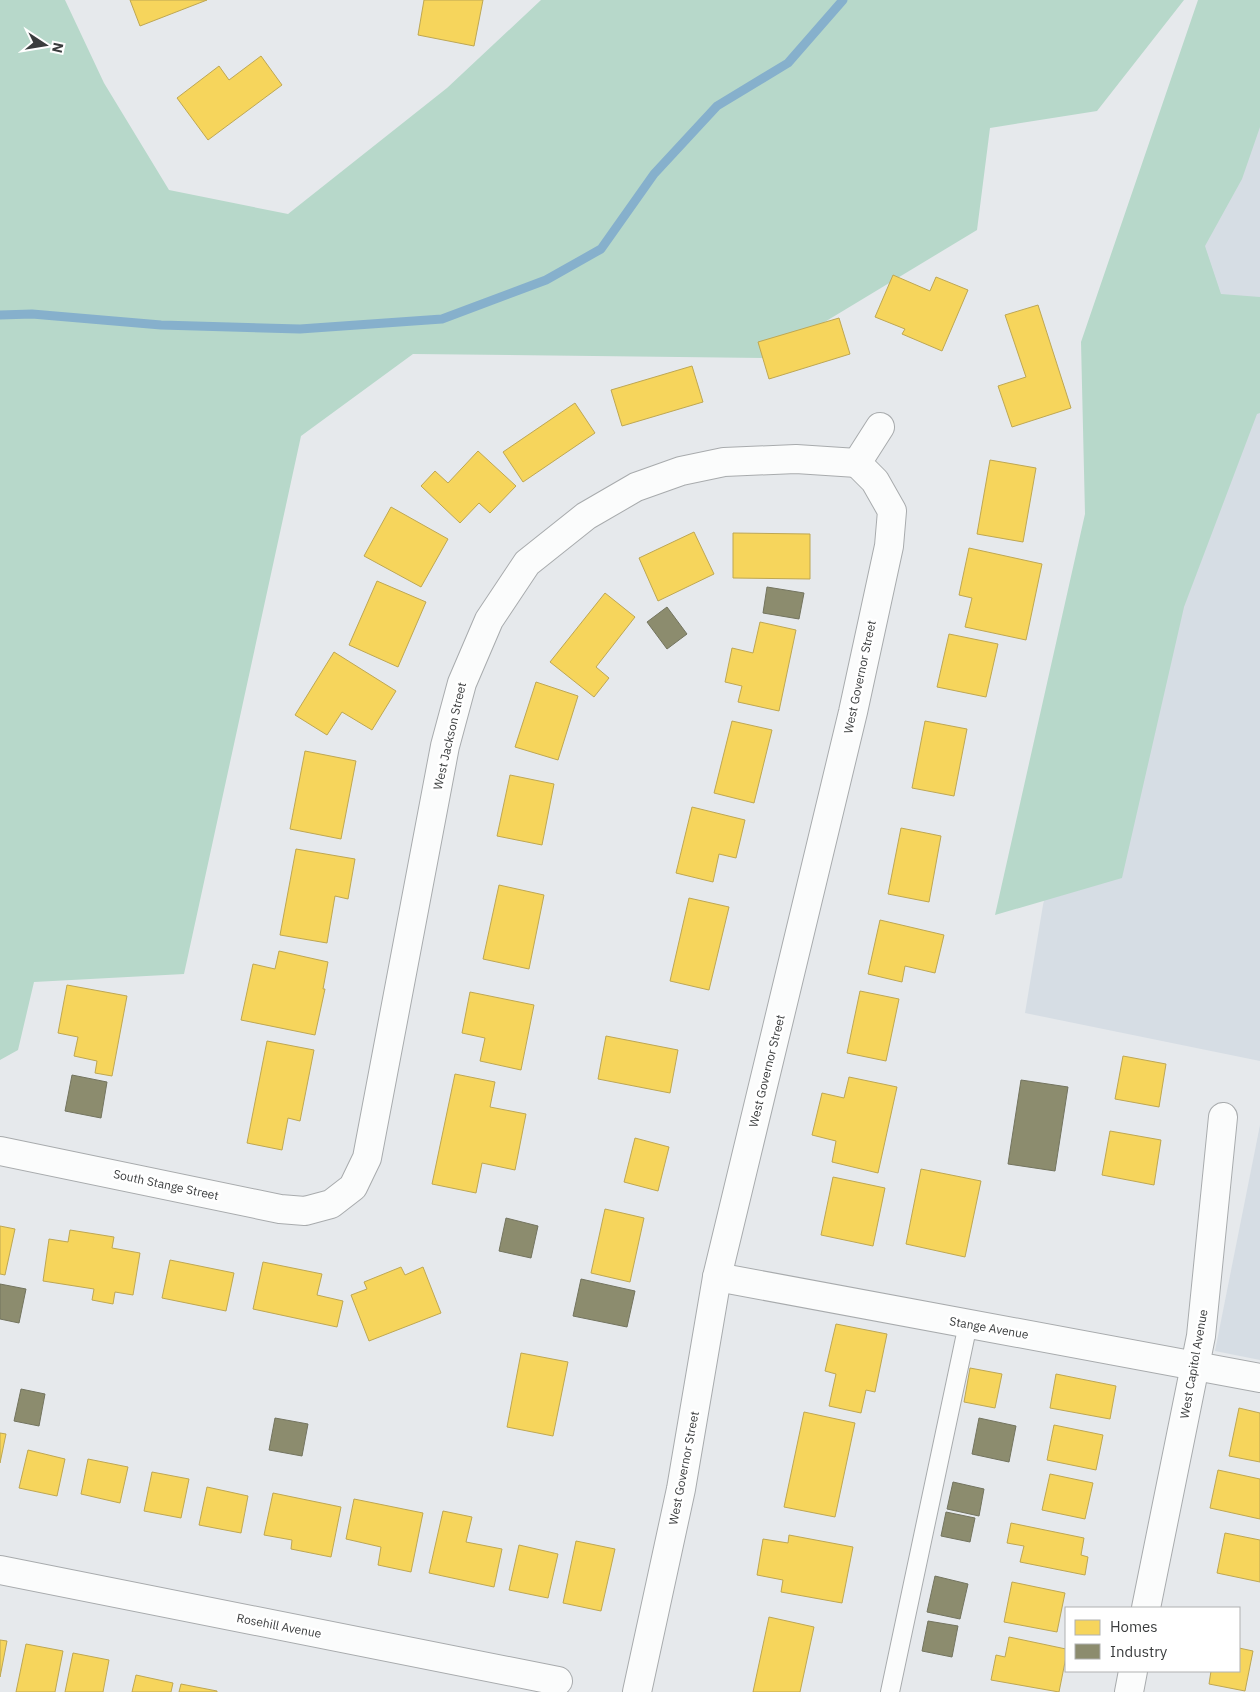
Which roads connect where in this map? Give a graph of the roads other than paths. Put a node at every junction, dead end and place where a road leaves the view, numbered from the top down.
1 (880, 426) dead end
2 (857, 464) junction
3 (1223, 1117) dead end
4 (0, 1151) edge
5 (331, 1204) joint
6 (718, 1277) junction
7 (968, 1324) junction
8 (1195, 1365) junction
9 (1260, 1378) edge
10 (0, 1570) edge
11 (1146, 1607) edge
12 (1133, 1672) edge
13 (558, 1681) dead end
14 (637, 1692) edge
15 (890, 1692) edge
16 (1129, 1692) edge

1 - 2 street
2 - 5 street, West Jackson Street
2 - 6 street, West Governor Street
3 - 8 street, West Capitol Avenue
4 - 5 street, South Stange Street
6 - 7 street, Stange Avenue
6 - 14 street, West Governor Street
7 - 8 street, Stange Avenue
7 - 15 lane
8 - 9 street, Stange Avenue
8 - 11 street, West Capitol Avenue
10 - 13 street, Rosehill Avenue
12 - 16 street

